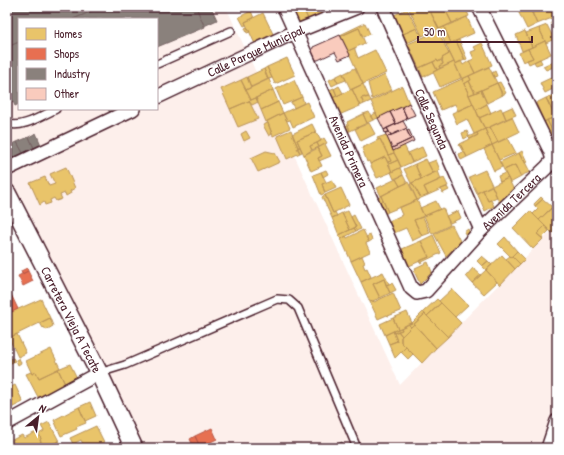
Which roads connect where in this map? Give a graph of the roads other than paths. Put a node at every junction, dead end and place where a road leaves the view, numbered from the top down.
1 (284, 7) edge
2 (357, 7) edge
3 (383, 7) edge
4 (479, 7) edge
5 (231, 31) dead end
6 (295, 32) junction
7 (158, 64) edge
8 (158, 98) edge
9 (54, 110) edge
10 (125, 111) edge
11 (7, 123) edge
12 (7, 169) edge
13 (7, 193) edge
14 (481, 230) junction
15 (417, 293) joint
16 (99, 373) junction
17 (557, 421) edge
18 (7, 423) edge
19 (134, 448) edge
20 (357, 448) edge
21 (548, 448) edge

1 - 6 street, Avenida Primera
2 - 6 street, Calle Parque Municipal
3 - 14 street, Calle Segunda
4 - 14 street, Avenida Tercera
5 - 7 lane
6 - 8 street, Calle Parque Municipal
6 - 15 street, Avenida Primera
9 - 11 lane
10 - 12 street
13 - 16 street, Carretera Vieja A Tecate
14 - 15 street, Avenida Tercera
16 - 18 street
16 - 19 street, Carretera Vieja A Tecate
16 - 20 lane
17 - 21 street

